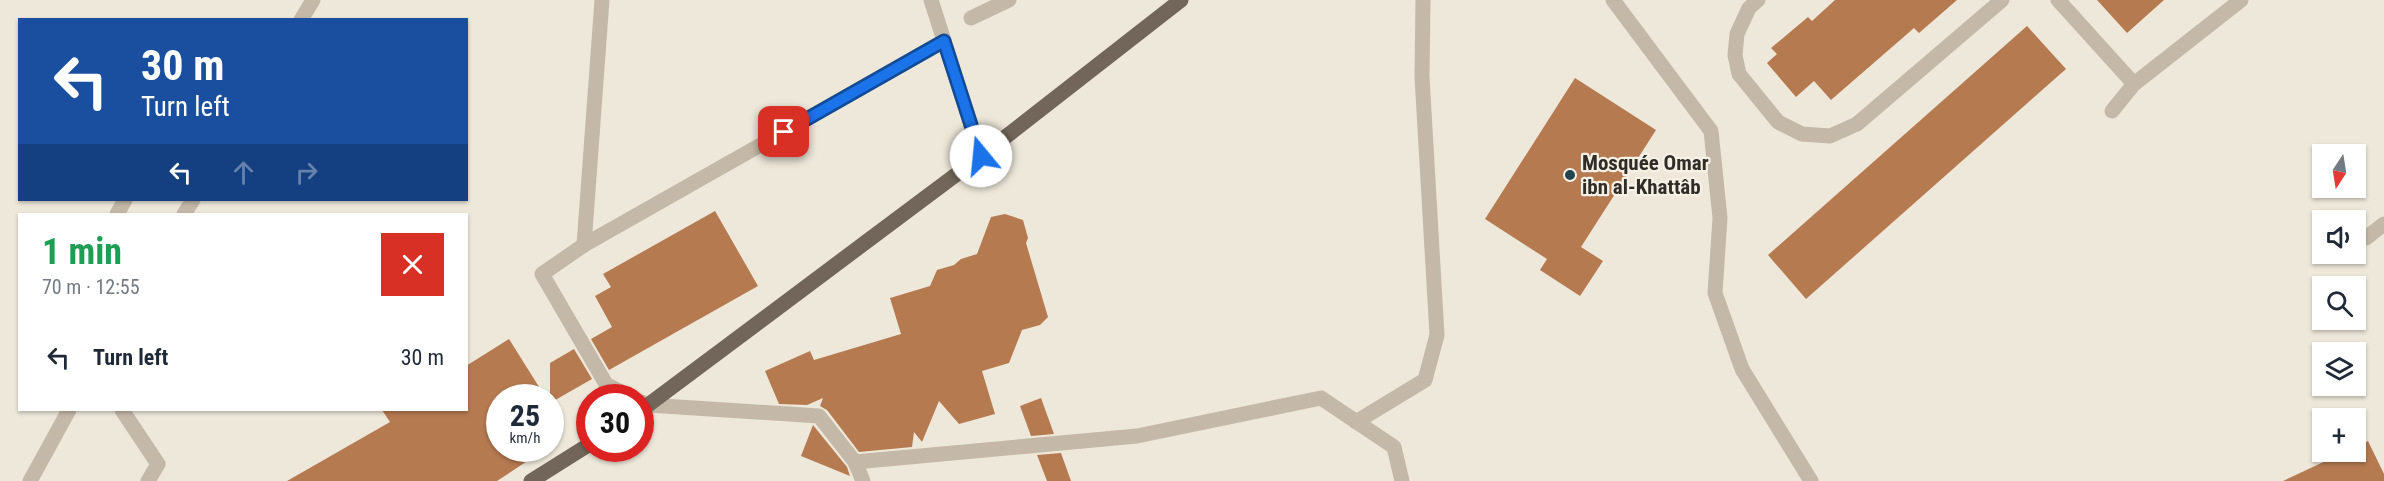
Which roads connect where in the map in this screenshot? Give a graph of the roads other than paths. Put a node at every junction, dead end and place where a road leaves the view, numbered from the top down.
1 (313, 0) edge
2 (602, 0) edge
3 (931, 0) edge
4 (1009, 0) edge
5 (1181, 0) edge
6 (1423, 0) edge
7 (1613, 0) edge
8 (1758, 0) edge
9 (2002, 0) edge
10 (2058, 0) edge
11 (2241, 0) edge
12 (302, 18) edge
13 (971, 18) dead end
14 (944, 41) junction
15 (2134, 84) junction
16 (2112, 111) dead end
17 (981, 156) junction
18 (2384, 224) edge
19 (2366, 238) dead end
20 (584, 245) junction
21 (606, 384) edge
22 (654, 398) edge
23 (654, 407) edge
24 (68, 411) edge
25 (123, 411) edge
26 (1356, 422) junction
27 (576, 453) edge
28 (855, 462) junction
29 (30, 481) edge
30 (148, 481) edge
31 (531, 481) edge
32 (863, 481) edge
33 (1402, 481) edge
34 (1811, 481) edge

1 - 12 street
2 - 20 street
3 - 14 street
4 - 13 street
5 - 17 main road
6 - 26 street
7 - 34 street
8 - 9 street
10 - 15 street
11 - 15 street
14 - 17 street
14 - 20 street
15 - 16 street
17 - 22 main road
18 - 19 street
20 - 21 street
23 - 28 street
24 - 29 street
25 - 30 street
26 - 28 street
26 - 33 street
27 - 31 main road
28 - 32 street

